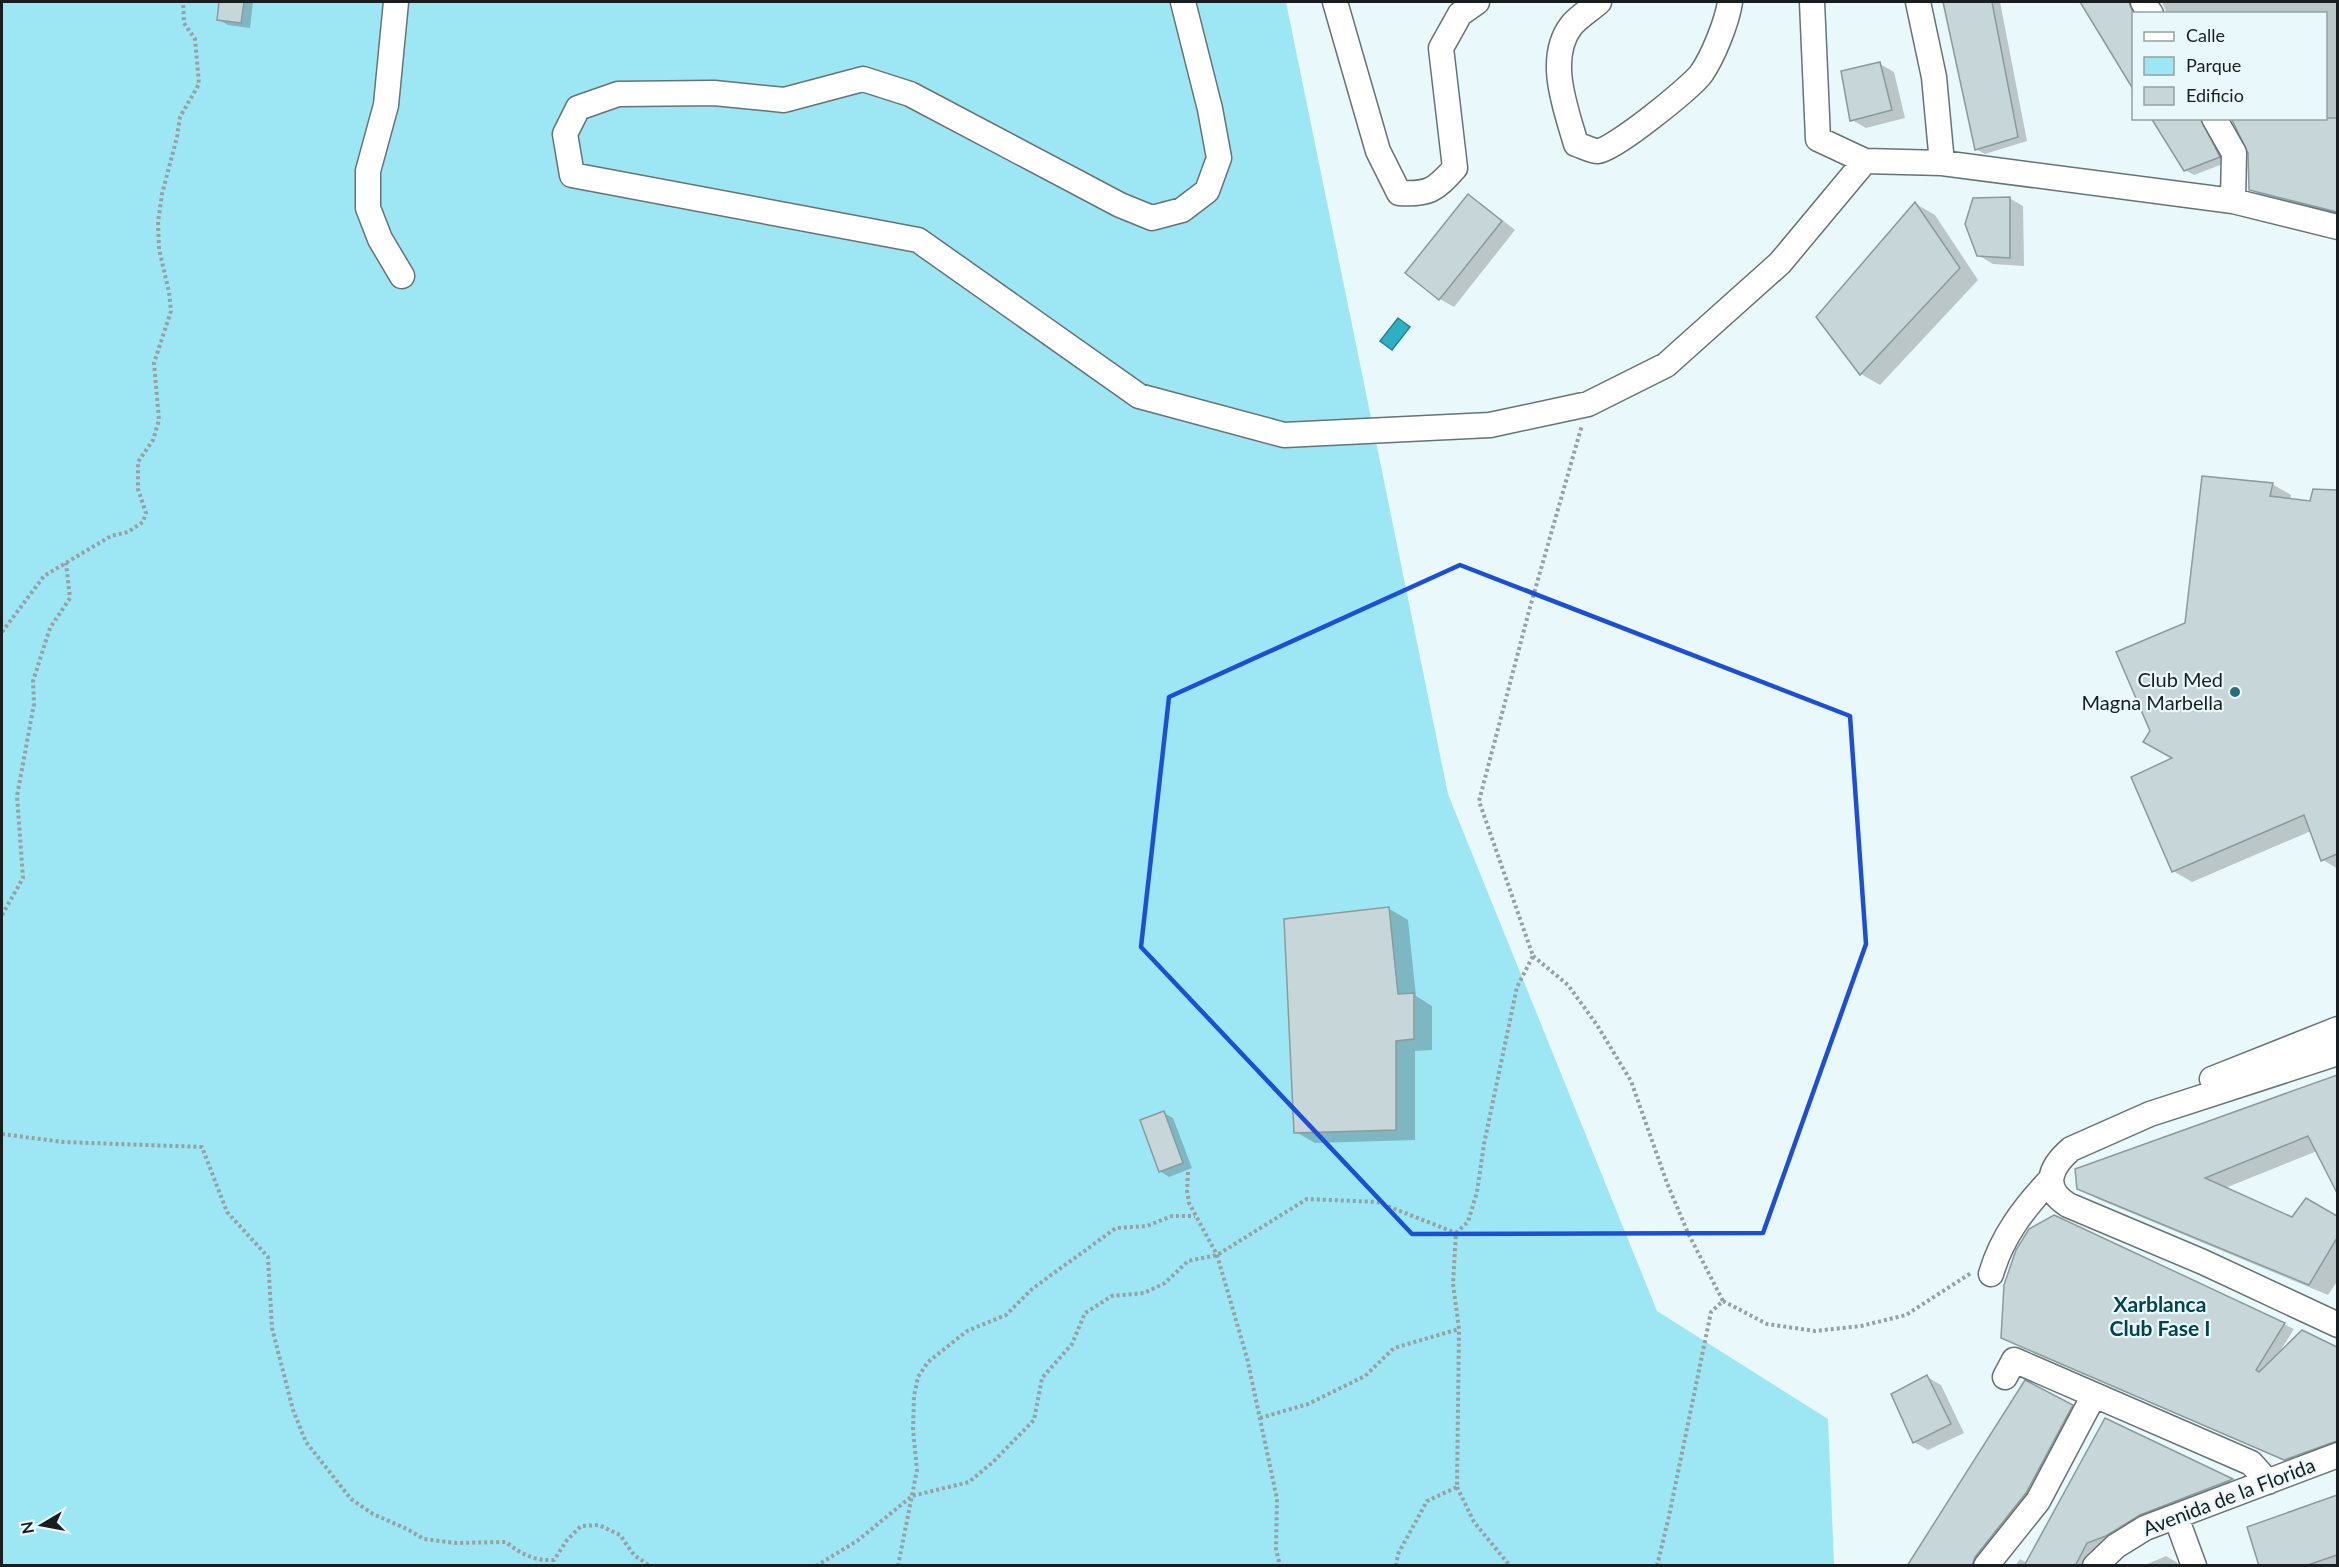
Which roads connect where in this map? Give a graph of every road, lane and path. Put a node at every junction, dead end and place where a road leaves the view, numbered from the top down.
1 (183, 2) edge
2 (396, 2) edge
3 (1183, 2) edge
4 (1335, 2) edge
5 (1477, 2) edge
6 (1599, 2) edge
7 (1730, 2) edge
8 (1812, 2) edge
9 (1918, 2) edge
10 (2215, 120) edge
11 (1865, 161) junction
12 (1942, 163) junction
13 (2233, 201) junction
14 (2337, 227) edge
15 (402, 276) dead end
16 (1588, 404) junction
17 (66, 563) junction
18 (2, 632) edge
19 (2, 915) edge
20 (1533, 956) junction
21 (2337, 1029) edge
22 (2337, 1053) edge
23 (2150, 1114) junction
24 (2, 1134) edge
25 (1188, 1172) dead end
26 (2051, 1179) junction
27 (1195, 1216) junction
28 (1456, 1233) junction
29 (1217, 1255) junction
30 (1993, 1265) joint
31 (1723, 1301) junction
32 (2337, 1325) edge
33 (1459, 1329) junction
34 (2005, 1377) dead end
35 (2094, 1395) junction
36 (1260, 1419) junction
37 (2337, 1455) edge
38 (2268, 1482) junction
39 (1457, 1487) junction
40 (912, 1496) junction
41 (2176, 1517) junction
42 (650, 1566) edge
43 (816, 1566) edge
44 (898, 1566) edge
45 (1280, 1566) edge
46 (1396, 1566) edge
47 (1510, 1566) edge
48 (1657, 1566) edge
49 (1986, 1566) edge
50 (2095, 1566) edge
51 (2194, 1566) edge

1 - 17 path
2 - 15 street
3 - 16 street
4 - 5 street
6 - 7 street
8 - 11 street
9 - 12 street
10 - 13 street
11 - 12 street
11 - 16 street
12 - 13 street
13 - 14 street
16 - 20 path
17 - 18 path
17 - 19 path
20 - 28 path
20 - 31 path
21 - 23 street
22 - 23 street
23 - 26 street
24 - 42 path
25 - 27 path
26 - 30 street
26 - 32 street
27 - 29 path
27 - 40 path
28 - 29 path
28 - 33 path
29 - 36 path
29 - 40 path
30 - 31 path
31 - 48 path
33 - 36 path
33 - 39 path
34 - 35 street
35 - 38 street
35 - 49 street
36 - 45 path
37 - 38 street, Avenida de la Florida
38 - 41 street, Avenida de la Florida
39 - 46 path
39 - 47 path
40 - 43 path
40 - 44 path
41 - 50 street, Avenida de la Florida
41 - 51 street

